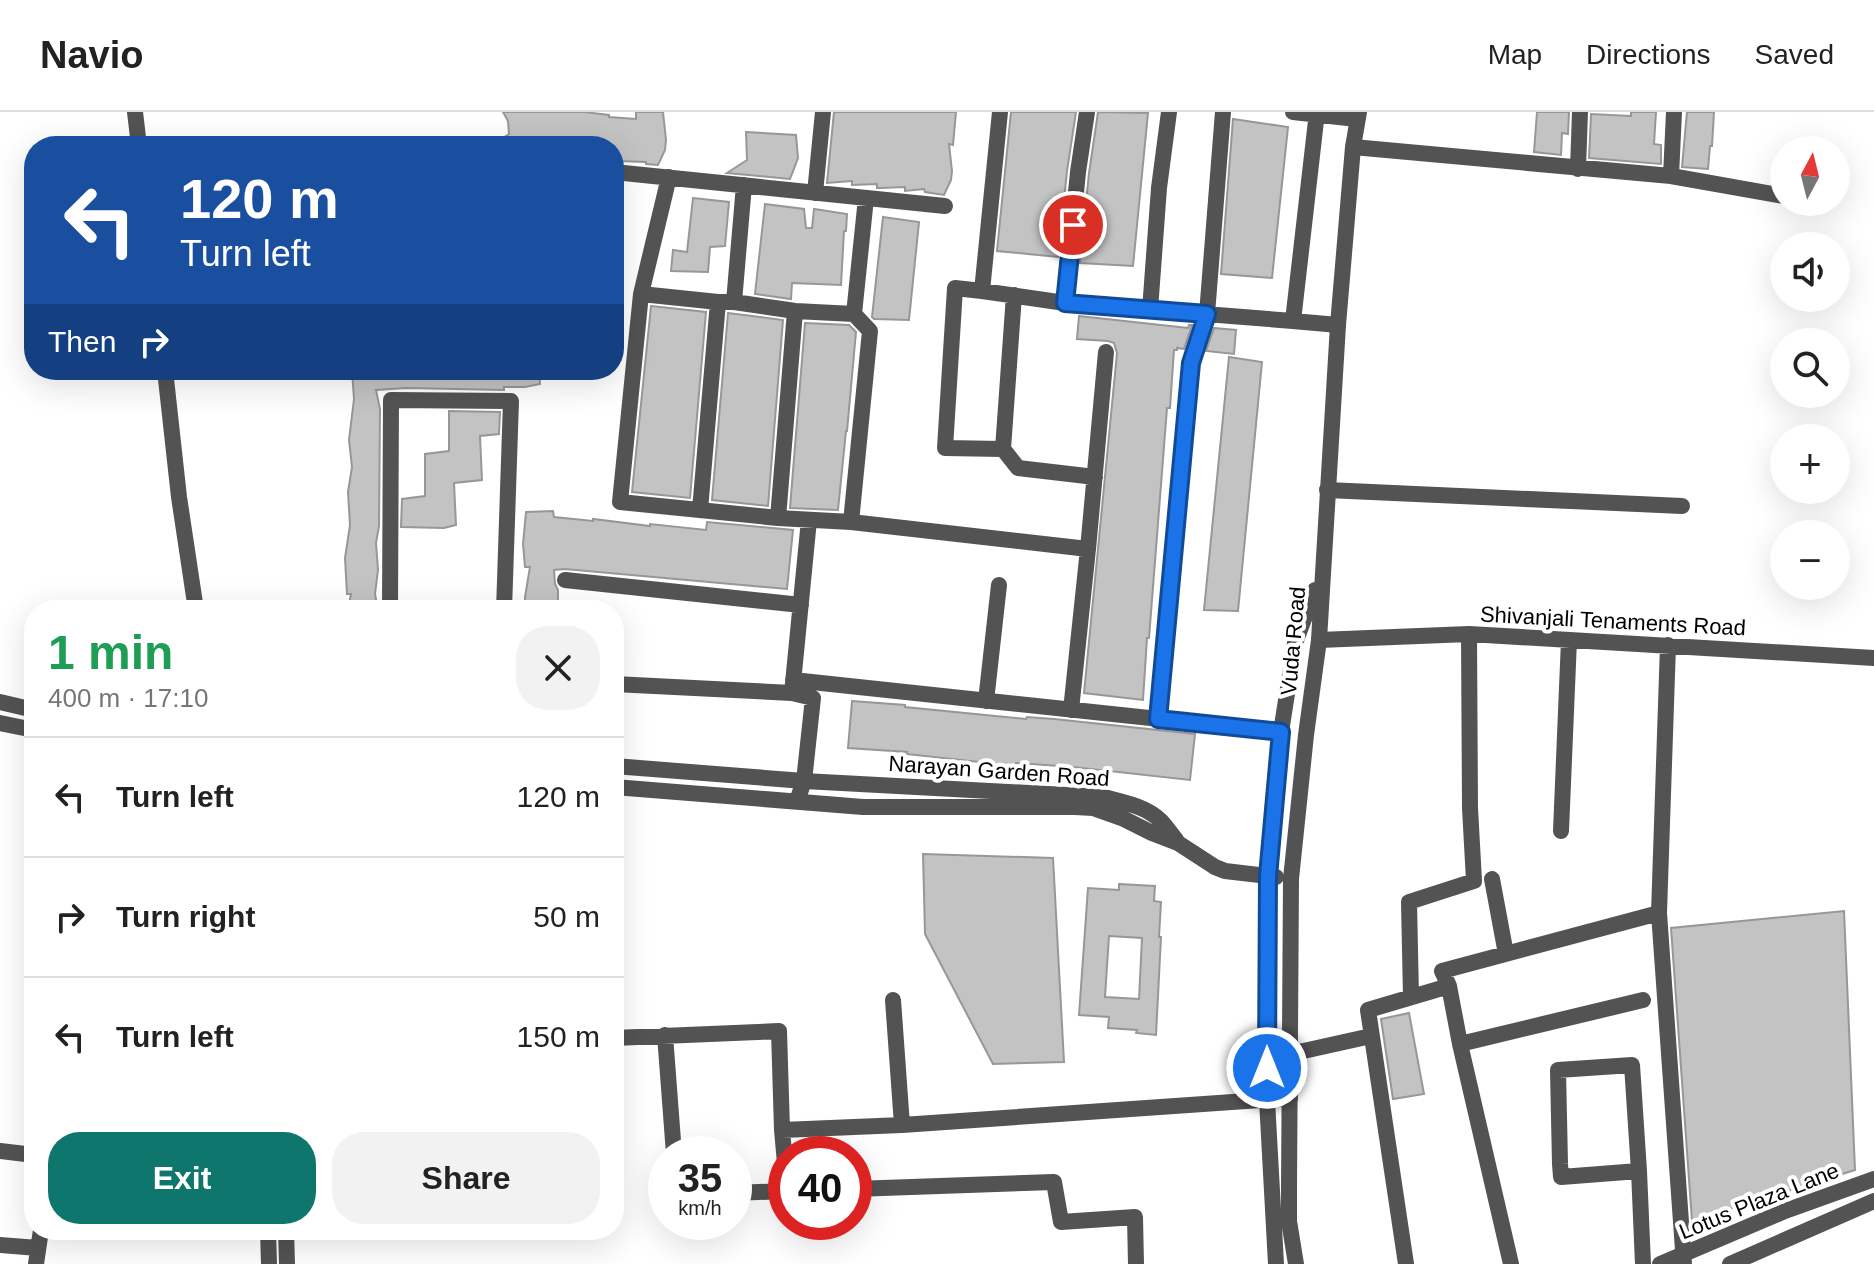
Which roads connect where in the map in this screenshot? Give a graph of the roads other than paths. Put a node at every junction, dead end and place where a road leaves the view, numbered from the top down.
1 (135, 112) edge
2 (823, 112) edge
3 (1000, 112) edge
4 (1087, 112) edge
5 (1169, 112) edge
6 (1223, 112) edge
7 (1293, 112) edge
8 (1580, 112) edge
9 (1674, 112) edge
10 (1324, 115) edge
11 (1358, 116) edge
12 (138, 136) edge
13 (1353, 147) junction
14 (1578, 169) junction
15 (624, 173) edge
16 (1671, 176) junction
17 (669, 177) junction
18 (744, 185) junction
19 (815, 193) junction
20 (1770, 194) edge
21 (866, 198) junction
22 (945, 206) dead end
23 (982, 291) junction
24 (641, 294) junction
25 (1014, 295) junction
26 (726, 302) junction
27 (1065, 303) junction
28 (1150, 310) junction
29 (795, 311) junction
30 (854, 314) junction
31 (1207, 314) junction
32 (1295, 321) junction
33 (1338, 325) junction
34 (1106, 352) dead end
35 (166, 380) edge
36 (1003, 449) junction
37 (1095, 477) junction
38 (1327, 490) junction
39 (1682, 506) dead end
40 (700, 510) junction
41 (778, 518) junction
42 (809, 520) junction
43 (851, 522) junction
44 (1088, 549) junction
45 (1321, 573) junction
46 (565, 580) dead end
47 (999, 585) dead end
48 (194, 600) edge
49 (390, 600) edge
50 (504, 600) edge
51 (801, 605) junction
52 (1469, 634) junction
53 (1319, 640) junction
54 (1569, 640) junction
55 (1668, 645) junction
56 (1874, 658) edge
57 (624, 684) edge
58 (793, 687) junction
59 (986, 701) junction
60 (0, 702) edge
61 (24, 708) edge
62 (1071, 710) junction
63 (1158, 719) junction
64 (0, 723) edge
65 (24, 728) edge
66 (1281, 732) junction
67 (624, 767) edge
68 (804, 781) junction
69 (624, 788) edge
70 (797, 801) junction
71 (1561, 831) dead end
72 (1178, 843) junction
73 (1268, 876) junction
74 (1291, 879) junction
75 (1492, 879) dead end
76 (1659, 913) junction
77 (1506, 954) junction
78 (1449, 986) junction
79 (1411, 997) junction
80 (893, 1000) dead end
81 (1643, 1000) dead end
82 (665, 1035) junction
83 (1371, 1036) junction
84 (624, 1037) edge
85 (1460, 1044) junction
86 (1290, 1054) junction
87 (1290, 1098) junction
88 (1267, 1100) junction
89 (902, 1125) junction
90 (782, 1130) junction
91 (673, 1136) edge
92 (783, 1136) edge
93 (0, 1151) edge
94 (24, 1154) edge
95 (1639, 1171) junction
96 (1874, 1179) edge
97 (872, 1188) edge
98 (1874, 1201) edge
99 (268, 1240) edge
100 (286, 1240) edge
101 (0, 1245) edge
102 (37, 1256) edge
103 (1683, 1260) edge
104 (269, 1264) edge
105 (287, 1264) edge
106 (1136, 1264) edge
107 (1276, 1264) edge
108 (1296, 1264) edge
109 (1406, 1264) edge
110 (1511, 1264) edge
111 (1643, 1264) edge
112 (1661, 1264) edge
113 (1730, 1264) edge

1 - 12 street
2 - 19 street
3 - 23 street
4 - 27 street
5 - 28 street
6 - 31 street
7 - 10 street
8 - 14 street
9 - 16 street
10 - 11 street
10 - 32 street
11 - 13 street
13 - 14 street
13 - 33 street
14 - 16 street
15 - 17 street
16 - 20 street
17 - 18 street
17 - 24 street
18 - 19 street
18 - 26 street
19 - 21 street
21 - 22 street
21 - 30 street
23 - 25 street
23 - 36 street
24 - 26 street
24 - 40 street
25 - 27 street
25 - 36 street
26 - 29 street
26 - 40 street
27 - 28 street
28 - 31 street
29 - 30 street
29 - 41 street
30 - 43 street
31 - 32 street
31 - 63 street
32 - 33 street
33 - 38 street
34 - 37 street
35 - 48 street
36 - 37 street
37 - 44 street
38 - 39 street
38 - 45 street
40 - 41 street
41 - 42 street
42 - 43 street
42 - 51 street
43 - 44 street
44 - 62 street
45 - 53 street, Vuda Road
45 - 66 street, Vuda Road
46 - 51 street
47 - 59 street
49 - 50 street
51 - 58 street
52 - 53 street
52 - 54 street, Shivanjali Tenaments Road
52 - 79 street, Shivanjali Tenaments Road
53 - 74 street, Vuda Road
54 - 55 street, Shivanjali Tenaments Road
54 - 71 street
55 - 56 street, Shivanjali Tenaments Road
55 - 76 street
57 - 58 street
58 - 59 street
58 - 68 street
59 - 62 street
60 - 61 street
62 - 63 street
63 - 66 street
64 - 65 street
66 - 73 street, Vuda Road
67 - 68 street, Narayan Garden Road
68 - 70 street
68 - 72 street, Narayan Garden Road
69 - 70 street, Narayan Garden Road
70 - 72 street, Narayan Garden Road
72 - 73 street
73 - 74 street
73 - 88 street, Vuda Road
74 - 86 street, Vuda Road
75 - 77 street
76 - 77 street
76 - 103 street
77 - 78 street
78 - 79 street
78 - 85 street
79 - 83 street
80 - 89 street
81 - 85 street
82 - 84 street
82 - 90 street
82 - 91 street
83 - 86 street
83 - 109 street
85 - 110 street
86 - 87 street, Vuda Road
87 - 88 street
87 - 108 street, Vuda Road
88 - 89 street
88 - 107 street, Vuda Road
89 - 90 street
90 - 92 street
93 - 94 street
95 - 95 street
95 - 111 street
96 - 103 street, Lotus Plaza Lane
97 - 106 street
98 - 113 street, Lotus Plaza Lane
99 - 104 street
100 - 105 street
101 - 102 street
103 - 112 street, Lotus Plaza Lane

